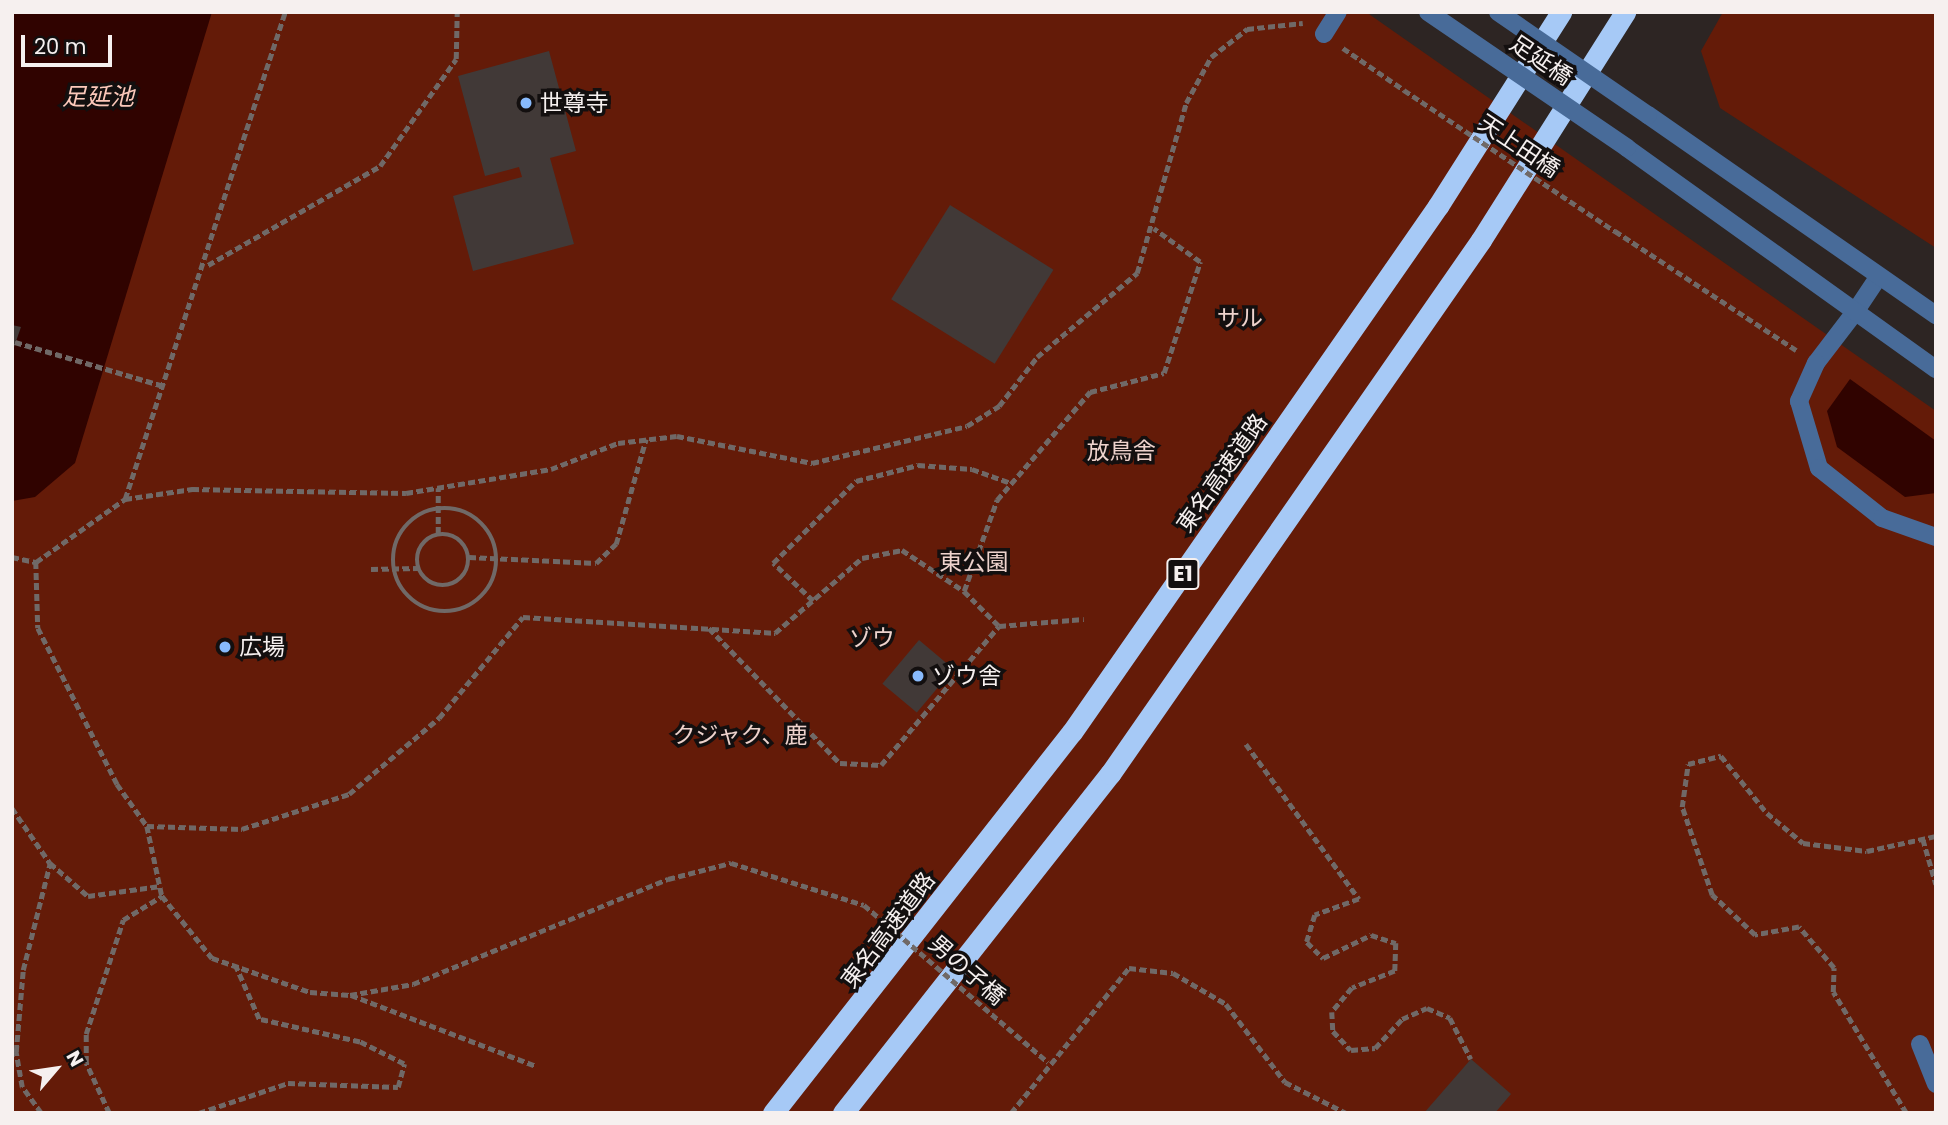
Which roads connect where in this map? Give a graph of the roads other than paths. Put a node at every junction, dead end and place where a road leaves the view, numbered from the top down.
1 (1338, 12) edge
2 (1428, 12) edge
3 (1498, 12) edge
4 (1561, 12) edge
5 (1625, 12) edge
6 (1324, 34) road end
7 (1879, 276) junction
8 (1855, 312) junction
9 (1936, 315) edge
10 (1936, 369) edge
11 (1936, 537) edge
12 (1920, 1044) dead end
13 (1936, 1084) edge
14 (773, 1113) edge
15 (842, 1113) edge

1 - 6 street
2 - 8 street, 足延橋, bridge
3 - 7 street, 足延橋, bridge
4 - 14 highway, 東名高速道路 / E1
5 - 15 highway, E1
7 - 8 street
7 - 9 street, 足延橋
8 - 10 street, 足延橋
8 - 11 street
12 - 13 street

